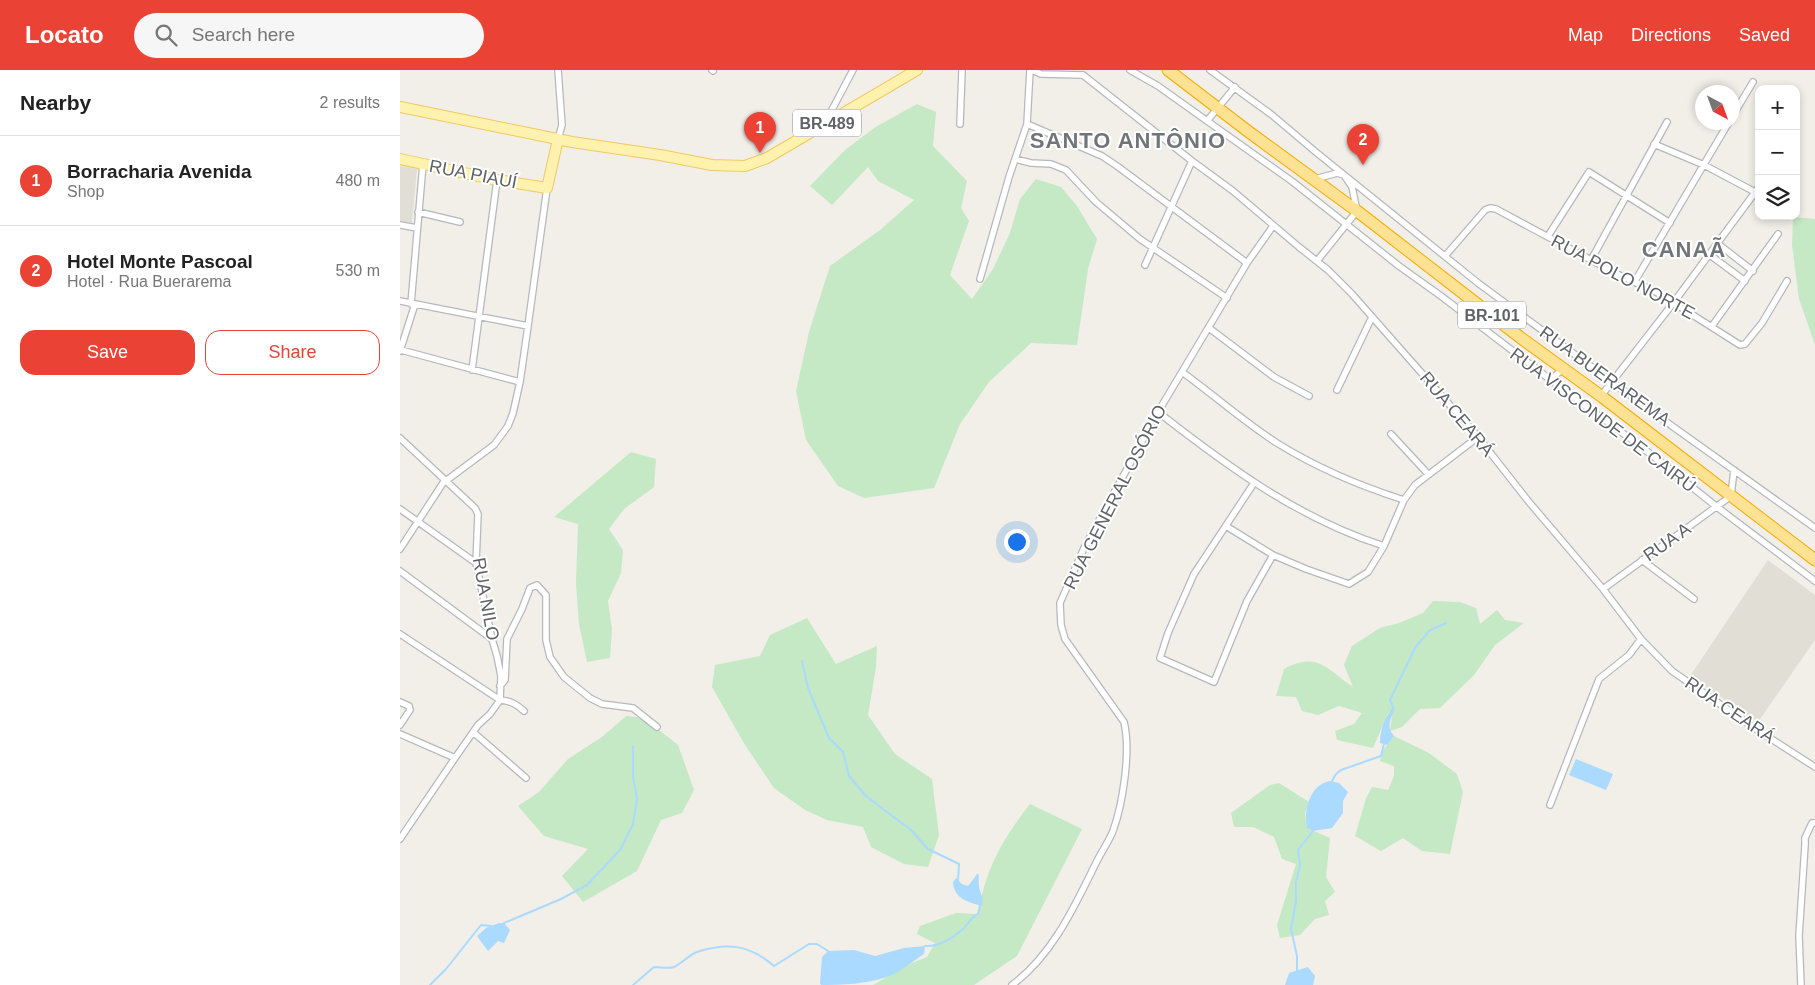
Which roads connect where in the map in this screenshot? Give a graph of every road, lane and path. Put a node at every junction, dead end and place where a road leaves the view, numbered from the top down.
1 (556, 70) edge
2 (853, 70) edge
3 (917, 70) edge
4 (962, 70) edge
5 (1031, 70) edge
6 (1130, 70) edge
7 (1168, 70) edge
8 (1210, 70) edge
9 (1085, 73) edge
10 (1753, 82) dead end
11 (1234, 88) junction
12 (1740, 104) edge
13 (400, 107) edge
14 (1218, 108) junction
15 (1207, 122) junction
16 (1667, 122) dead end
17 (960, 124) dead end
18 (1027, 124) junction
19 (823, 126) junction
20 (1724, 130) edge
21 (558, 139) junction
22 (1654, 144) junction
23 (400, 159) edge
24 (1015, 159) junction
25 (1192, 161) junction
26 (423, 164) junction
27 (1704, 165) junction
28 (1344, 175) junction
29 (497, 180) junction
30 (1314, 180) junction
31 (546, 188) junction
32 (1755, 188) edge
33 (1755, 192) edge
34 (1626, 196) junction
35 (1172, 206) junction
36 (1357, 211) junction
37 (418, 212) junction
38 (460, 222) dead end
39 (1670, 223) junction
40 (1347, 224) junction
41 (400, 225) edge
42 (1273, 226) junction
43 (417, 228) junction
44 (1778, 234) dead end
45 (1548, 236) junction
46 (1718, 244) junction
47 (1152, 248) junction
48 (1710, 255) junction
49 (1445, 256) junction
50 (1591, 260) junction
51 (1317, 261) junction
52 (1247, 263) junction
53 (1145, 265) dead end
54 (1753, 271) junction
55 (980, 279) dead end
56 (1635, 281) junction
57 (1745, 281) junction
58 (1787, 281) dead end
59 (1227, 298) junction
60 (400, 301) edge
61 (1674, 302) junction
62 (413, 304) junction
63 (1372, 317) junction
64 (480, 318) junction
65 (528, 326) junction
66 (1712, 326) junction
67 (1209, 328) junction
68 (400, 351) edge
69 (1563, 369) junction
70 (472, 370) junction
71 (1182, 372) junction
72 (1550, 380) junction
73 (520, 382) junction
74 (1612, 382) junction
75 (1336, 390) dead end
76 (1309, 396) dead end
77 (1600, 396) junction
78 (1158, 412) junction
79 (1391, 434) dead end
80 (1478, 437) junction
81 (400, 438) edge
82 (1734, 470) junction
83 (1428, 474) junction
84 (446, 480) junction
85 (1254, 483) junction
86 (1731, 496) junction
87 (1404, 500) junction
88 (1717, 507) junction
89 (400, 509) edge
90 (418, 522) junction
91 (1226, 526) junction
92 (1815, 528) edge
93 (1384, 546) junction
94 (400, 549) edge
95 (1273, 555) junction
96 (1642, 560) junction
97 (1815, 560) edge
98 (476, 564) junction
99 (400, 571) edge
100 (1815, 581) edge
101 (1603, 589) junction
102 (1694, 599) dead end
103 (400, 634) edge
104 (492, 639) junction
105 (1641, 639) junction
106 (500, 686) junction
107 (500, 700) junction
108 (400, 702) edge
109 (524, 711) dead end
110 (400, 725) edge
111 (657, 728) dead end
112 (473, 732) junction
113 (400, 734) edge
114 (455, 758) junction
115 (1815, 766) edge
116 (526, 778) dead end
117 (1550, 805) dead end
118 (1815, 823) edge
119 (400, 839) edge
120 (1012, 985) edge
121 (1801, 985) edge

1 - 21 street
2 - 19 street
3 - 19 main road, BR-489
4 - 17 street
5 - 9 street
5 - 18 street
6 - 15 street
7 - 14 highway, BR-101
8 - 11 street, RUA BUERAREMA
9 - 25 street, RUA CEARÁ
10 - 12 street
11 - 14 street
11 - 28 street, RUA BUERAREMA
13 - 21 main road, BR-489
14 - 15 street
14 - 30 highway, BR-101
15 - 40 street, RUA VISCONDE DE CAIRÚ
16 - 22 street
18 - 24 street
18 - 35 street
19 - 21 main road, BR-489
20 - 27 street
21 - 31 main road
22 - 27 street
22 - 34 street
23 - 26 main road, RUA PIAUÍ
24 - 47 street
24 - 55 street
25 - 35 street
25 - 42 street, RUA CEARÁ
26 - 29 main road, RUA PIAUÍ
26 - 37 street
27 - 32 street
27 - 39 street
28 - 30 street
28 - 36 street
28 - 49 street, RUA BUERAREMA
29 - 31 main road, RUA PIAUÍ
29 - 64 street
30 - 36 highway, BR-101
31 - 65 street
33 - 46 street
34 - 39 street
34 - 45 street
34 - 50 street
35 - 47 street
35 - 52 street
36 - 40 street
36 - 69 highway, BR-101
37 - 38 street
37 - 43 street
39 - 56 street
40 - 51 street
40 - 72 street, RUA VISCONDE DE CAIRÚ
41 - 43 street
42 - 51 street, RUA CEARÁ
42 - 52 street, RUA GENERAL OSÓRIO
43 - 62 street
44 - 54 street
45 - 49 street, RUA POLO NORTE
45 - 50 street, RUA POLO NORTE
46 - 48 street
46 - 54 street
47 - 53 street
47 - 59 street
48 - 57 street
48 - 61 street
49 - 74 street, RUA BUERAREMA
50 - 56 street, RUA POLO NORTE
51 - 63 street, RUA CEARÁ
52 - 59 street, RUA GENERAL OSÓRIO
54 - 57 street
56 - 61 street, RUA POLO NORTE
57 - 66 street
58 - 66 street, RUA POLO NORTE
59 - 67 street, RUA GENERAL OSÓRIO
60 - 62 street
61 - 66 street, RUA POLO NORTE
61 - 74 street
62 - 64 street
62 - 68 street
63 - 75 street
63 - 80 street, RUA CEARÁ
64 - 65 street
64 - 70 street
65 - 73 street
67 - 71 street, RUA GENERAL OSÓRIO
67 - 76 street
68 - 70 street
69 - 72 street
69 - 77 highway, BR-101
70 - 73 street
71 - 78 street, RUA GENERAL OSÓRIO
71 - 87 street
72 - 88 street, RUA VISCONDE DE CAIRÚ
73 - 84 street
74 - 77 street
74 - 82 street, RUA BUERAREMA
77 - 86 highway, BR-101
78 - 85 street
78 - 120 street, RUA GENERAL OSÓRIO
79 - 83 street
80 - 83 street
80 - 101 street, RUA CEARÁ
81 - 84 street, RUA NILO
82 - 86 street
82 - 92 street, RUA BUERAREMA
83 - 87 street
84 - 90 street
84 - 98 street, RUA NILO
85 - 91 street
85 - 93 street
86 - 88 street, RUA A
86 - 97 highway, BR-101
87 - 93 street
88 - 96 street, RUA A
88 - 100 street, RUA VISCONDE DE CAIRÚ
89 - 90 street
90 - 94 street
90 - 98 street
91 - 95 street
91 - 95 street
93 - 95 street
96 - 101 street, RUA A
96 - 102 street
98 - 104 street, RUA NILO
99 - 104 street
101 - 105 street, RUA CEARÁ
103 - 107 street
104 - 106 street, RUA NILO
105 - 115 street, RUA CEARÁ
105 - 117 street
106 - 107 street, RUA NILO
106 - 111 street
107 - 109 street
107 - 112 street
108 - 110 street
112 - 114 street
112 - 116 street
113 - 114 street
114 - 119 street
118 - 121 street

